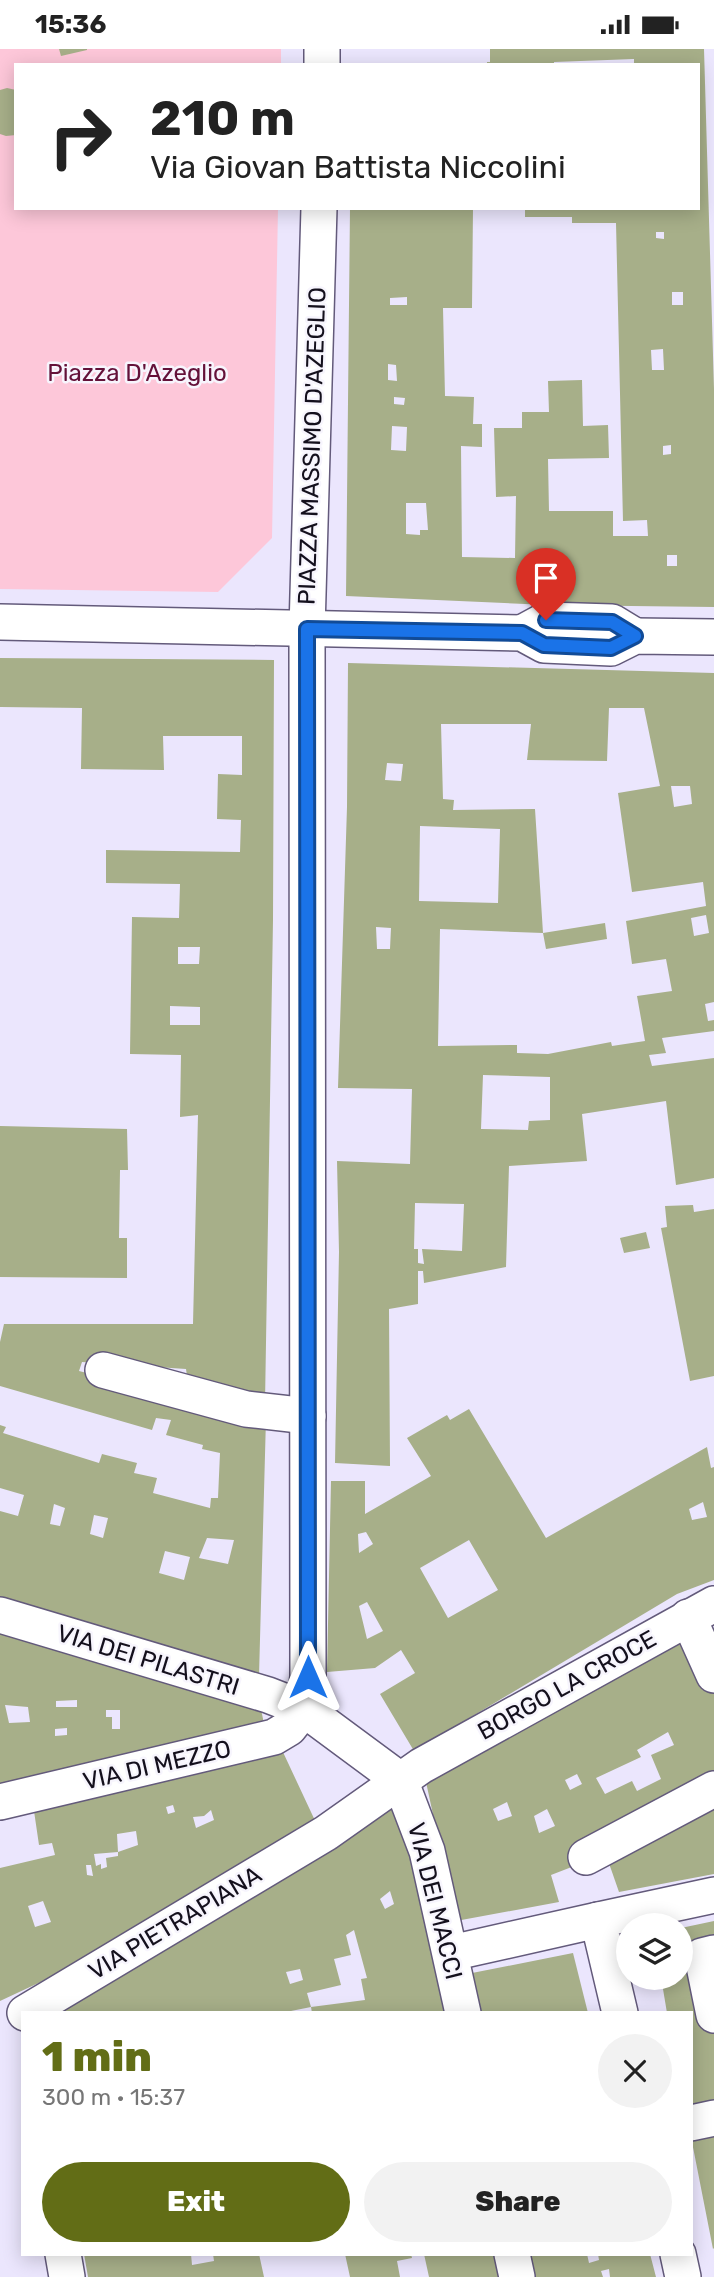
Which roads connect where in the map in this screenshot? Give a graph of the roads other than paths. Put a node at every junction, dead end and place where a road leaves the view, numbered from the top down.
1 (319, 210) edge
2 (0, 622) edge
3 (307, 629) junction
4 (714, 637) edge
5 (103, 1370) dead end
6 (308, 1416) junction
7 (701, 1611) edge
8 (0, 1615) edge
9 (714, 1675) edge
10 (306, 1693) junction
11 (408, 1779) junction
12 (714, 1789) edge
13 (0, 1803) edge
14 (326, 1833) joint
15 (586, 1857) dead end
16 (714, 1895) edge
17 (598, 1920) junction
18 (451, 1953) junction
19 (714, 1954) edge
20 (31, 2011) edge
21 (463, 2011) edge
22 (620, 2011) edge
23 (714, 2015) edge
24 (714, 2118) edge
25 (693, 2123) edge
26 (63, 2256) edge
27 (512, 2256) edge
28 (678, 2256) edge
29 (67, 2277) edge
30 (517, 2277) edge
31 (683, 2277) edge

1 - 3 street, PIAZZA MASSIMO D'AZEGLIO
2 - 3 street, PIAZZA MASSIMO D'AZEGLIO
3 - 4 street
3 - 6 street
5 - 6 street
6 - 10 street
7 - 9 street
7 - 11 street, BORGO LA CROCE
8 - 10 street, VIA DEI PILASTRI
10 - 11 street, VIA DEI PILASTRI
10 - 13 street, VIA DI MEZZO
11 - 14 street, BORGO LA CROCE
11 - 18 street, VIA DEI MACCI
12 - 15 street
14 - 20 street, VIA PIETRAPIANA
16 - 17 street
17 - 18 street
17 - 22 street
18 - 21 street, VIA DEI MACCI
19 - 23 street
24 - 25 street
26 - 29 street
27 - 30 street
28 - 31 street

